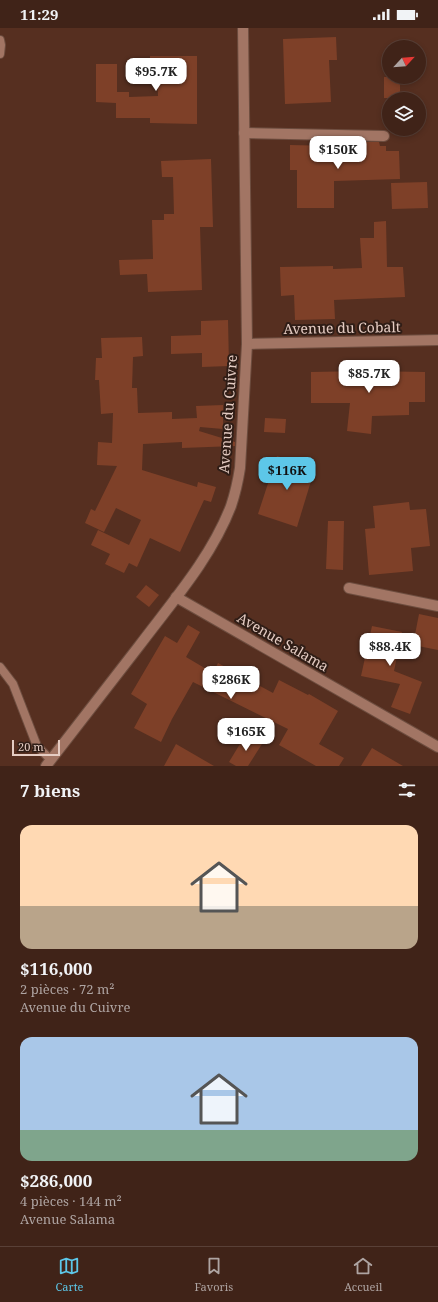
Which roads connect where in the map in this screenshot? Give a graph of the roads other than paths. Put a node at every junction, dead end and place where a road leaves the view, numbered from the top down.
1 (243, 28) edge
2 (0, 40) edge
3 (0, 54) edge
4 (244, 133) junction
5 (382, 136) edge
6 (438, 340) edge
7 (247, 344) junction
8 (349, 588) dead end
9 (176, 597) junction
10 (438, 606) edge
11 (0, 667) edge
12 (438, 747) edge
13 (49, 763) edge

1 - 4 street, Avenue du Cuivre
2 - 3 lane
4 - 5 street
4 - 7 street, Avenue du Cuivre
6 - 7 street, Avenue du Cobalt
7 - 9 street, Avenue du Cuivre
8 - 10 street
9 - 12 street, Avenue Salama
9 - 13 street, Avenue du Cuivre
11 - 13 lane

